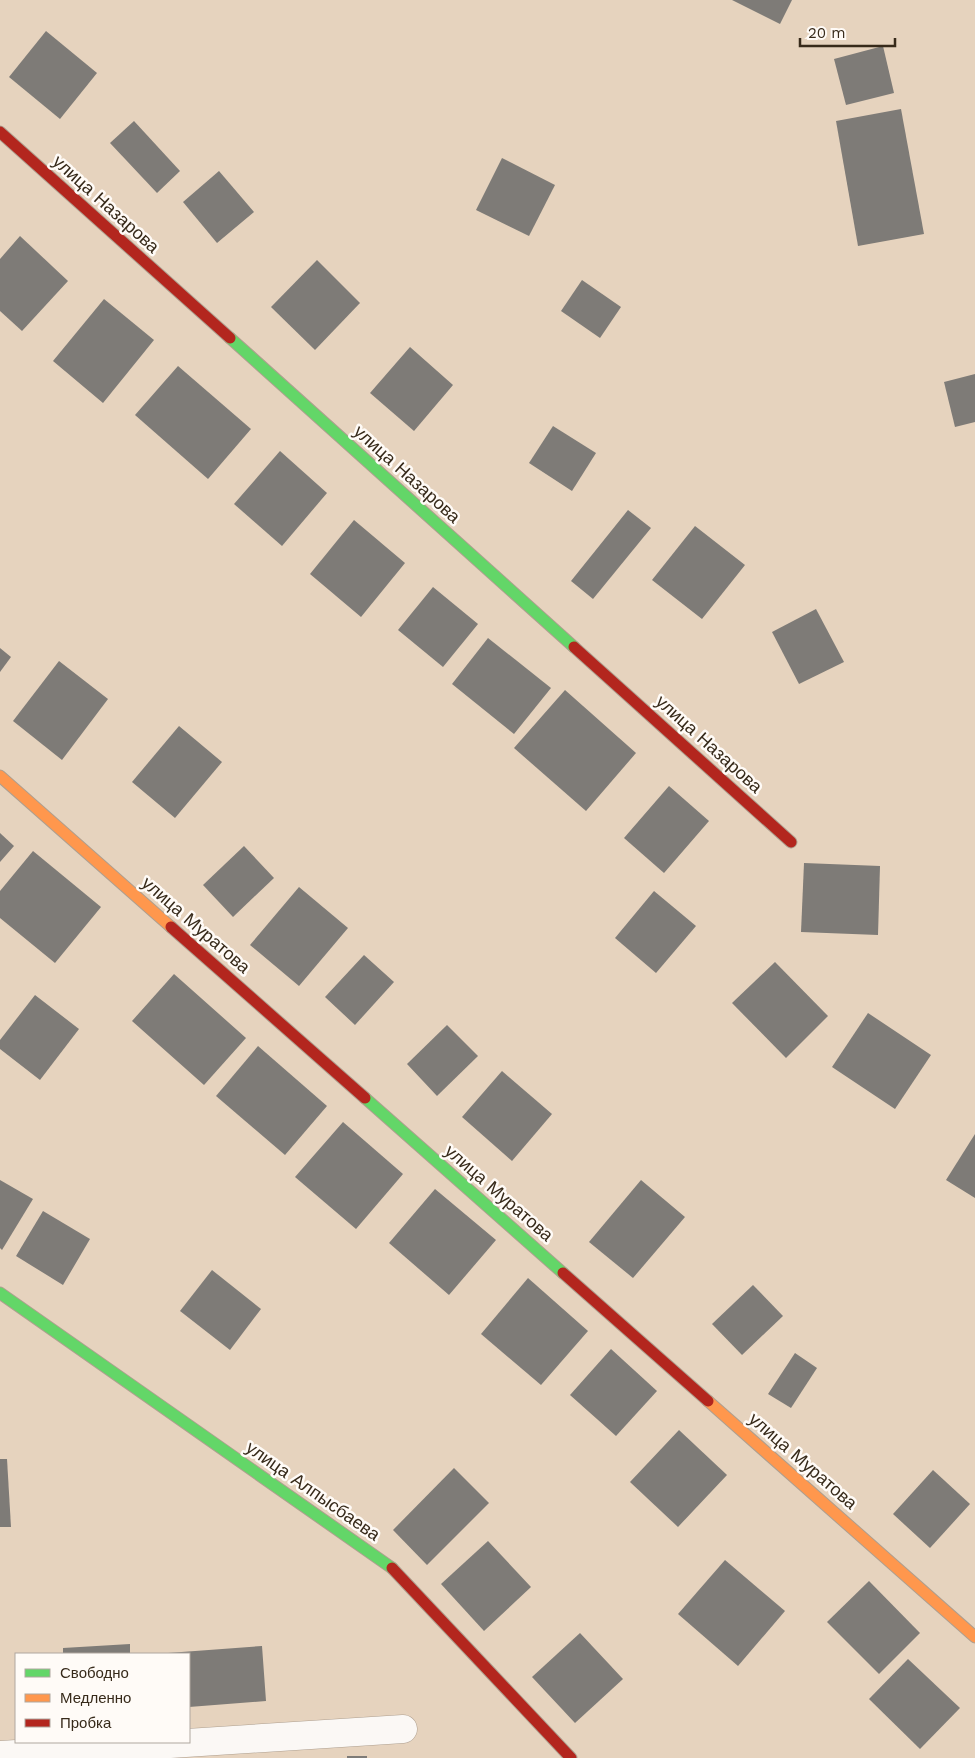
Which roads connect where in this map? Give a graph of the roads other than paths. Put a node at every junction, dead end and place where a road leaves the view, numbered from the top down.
1 (0, 132) edge
2 (0, 776) edge
3 (791, 842) dead end
4 (0, 1294) edge
5 (975, 1637) edge
6 (404, 1729) dead end
7 (186, 1743) edge
8 (190, 1743) edge
9 (0, 1755) edge
10 (571, 1758) edge

1 - 3 street, улица Назарова
2 - 5 street, улица Муратова
4 - 10 street, улица Алпысбаева
6 - 8 street
7 - 9 street

